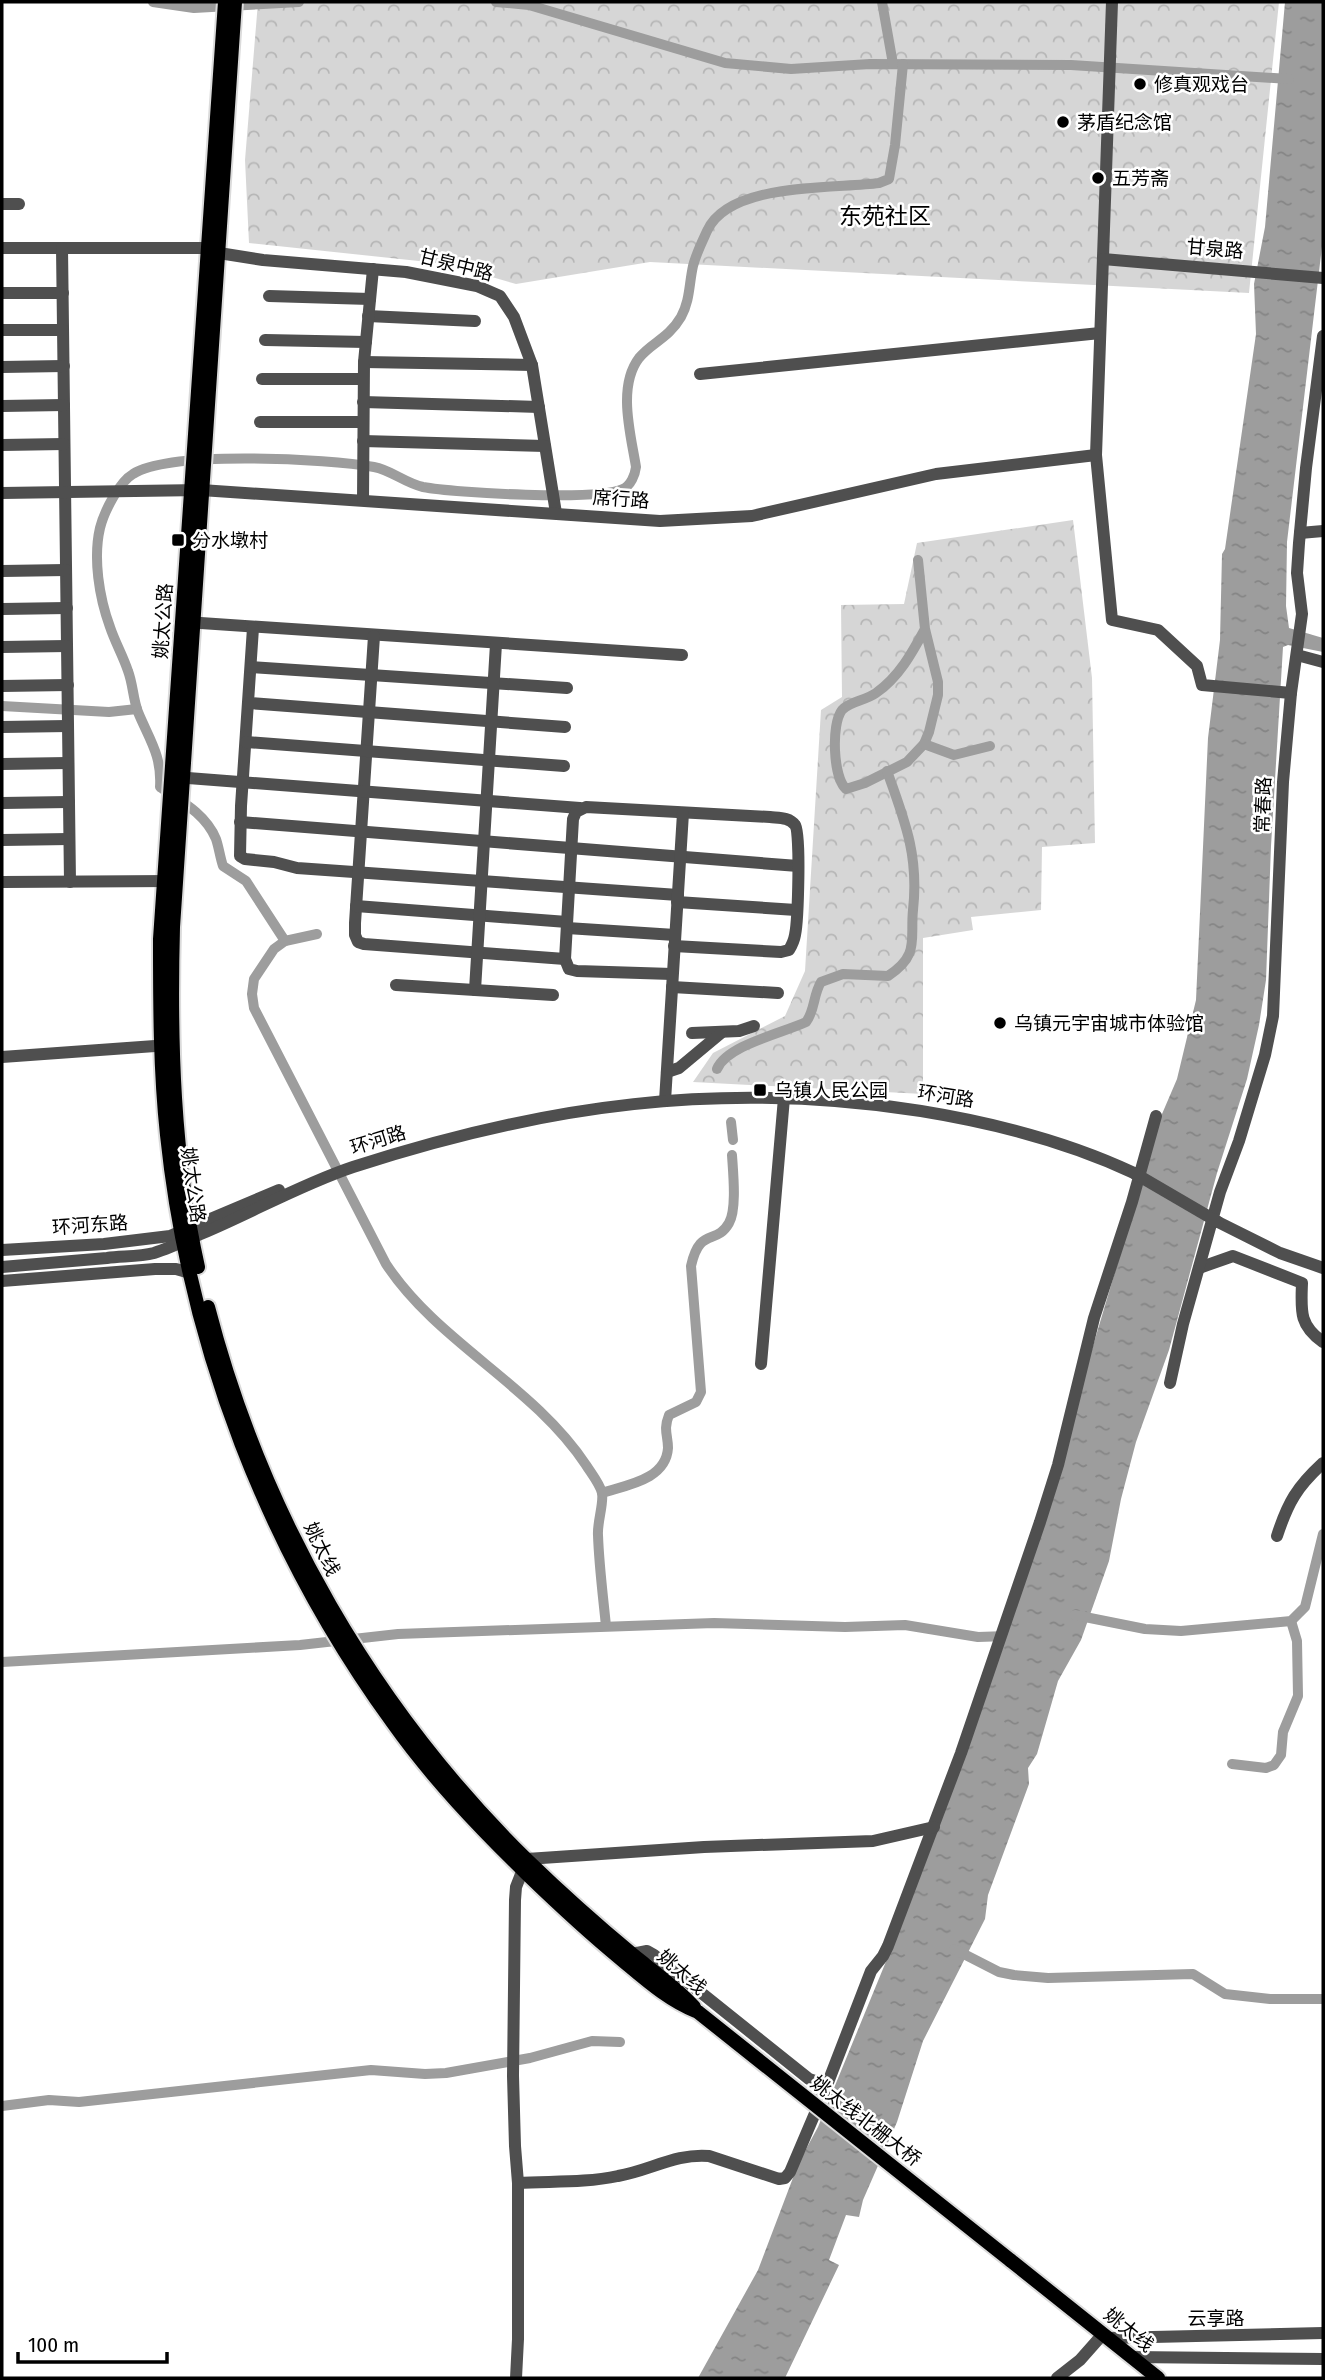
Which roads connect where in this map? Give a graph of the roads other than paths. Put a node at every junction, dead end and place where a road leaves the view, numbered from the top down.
1 (225, 2) edge
2 (235, 2) edge
3 (1112, 2) edge
4 (229, 21) junction
5 (2, 204) edge
6 (19, 204) dead end
7 (2, 248) edge
8 (62, 248) junction
9 (213, 251) junction
10 (1103, 259) junction
11 (373, 269) junction
12 (1323, 278) edge
13 (2, 293) edge
14 (63, 293) junction
15 (270, 296) dead end
16 (370, 299) junction
17 (368, 316) junction
18 (475, 321) dead end
19 (2, 330) edge
20 (63, 330) junction
21 (1100, 333) junction
22 (1323, 336) edge
23 (265, 340) dead end
24 (366, 342) junction
25 (364, 362) junction
26 (532, 365) junction
27 (64, 366) junction
28 (2, 367) edge
29 (700, 373) dead end
30 (262, 379) dead end
31 (363, 379) junction
32 (1320, 385) edge
33 (363, 402) junction
34 (64, 405) junction
35 (2, 406) edge
36 (539, 407) junction
37 (260, 422) dead end
38 (363, 422) junction
39 (65, 444) junction
40 (2, 445) edge
41 (545, 446) junction
42 (363, 447) junction
43 (1096, 455) junction
44 (196, 489) junction
45 (64, 491) junction
46 (2, 493) edge
47 (363, 500) junction
48 (555, 508) junction
49 (1323, 531) edge
50 (1300, 533) junction
51 (66, 570) junction
52 (2, 571) edge
53 (66, 608) junction
54 (2, 609) edge
55 (188, 623) junction
56 (253, 628) junction
57 (374, 636) junction
58 (496, 644) junction
59 (67, 646) junction
60 (2, 647) edge
61 (1298, 652) junction
62 (682, 656) dead end
63 (1323, 662) edge
64 (251, 667) junction
65 (372, 675) junction
66 (494, 683) junction
67 (2, 686) edge
68 (568, 688) dead end
69 (68, 691) junction
70 (1291, 693) junction
71 (249, 703) junction
72 (369, 712) junction
73 (68, 722) junction
74 (492, 722) junction
75 (2, 727) edge
76 (565, 727) dead end
77 (246, 742) junction
78 (366, 751) junction
79 (489, 761) junction
80 (68, 763) junction
81 (2, 764) edge
82 (564, 766) dead end
83 (178, 778) junction
84 (243, 782) junction
85 (364, 791) junction
86 (487, 801) junction
87 (69, 802) junction
88 (2, 803) edge
89 (580, 808) junction
90 (683, 813) junction
91 (240, 822) junction
92 (361, 832) junction
93 (69, 839) junction
94 (2, 840) edge
95 (484, 842) junction
96 (572, 849) junction
97 (681, 856) junction
98 (798, 866) junction
99 (359, 872) junction
100 (170, 881) junction
101 (482, 881) junction
102 (2, 882) edge
103 (70, 882) junction
104 (569, 888) junction
105 (678, 899) junction
106 (356, 906) junction
107 (796, 910) junction
108 (480, 915) junction
109 (567, 925) junction
110 (675, 941) junction
111 (477, 952) junction
112 (565, 959) junction
113 (672, 980) junction
114 (396, 985) dead end
115 (475, 990) junction
116 (778, 993) dead end
117 (553, 995) dead end
118 (754, 1026) dead end
119 (692, 1033) dead end
120 (720, 1033) junction
121 (166, 1045) junction
122 (2, 1057) edge
123 (667, 1072) junction
124 (784, 1098) junction
125 (665, 1101) junction
126 (1156, 1116) dead end
127 (187, 1235) junction
128 (2, 1250) edge
129 (2, 1267) edge
130 (1199, 1268) junction
131 (1323, 1268) edge
132 (190, 1273) junction
133 (2, 1282) edge
134 (1323, 1342) edge
135 (761, 1364) dead end
136 (1171, 1383) dead end
137 (1323, 1463) edge
138 (1277, 1536) dead end
139 (328, 1614) junction
140 (934, 1827) junction
141 (525, 1865) junction
142 (632, 1954) junction
143 (698, 2012) junction
144 (827, 2085) junction
145 (518, 2183) junction
146 (1010, 2260) joint
147 (1323, 2333) edge
148 (1106, 2337) junction
149 (1132, 2357) junction
150 (1323, 2359) edge
151 (516, 2378) edge
152 (1057, 2378) edge
153 (1158, 2378) edge

1 - 4 main road, 姚太公路
2 - 4 main road, 姚太公路
3 - 10 street
4 - 9 main road, 姚太公路
5 - 6 street
7 - 8 street, 甘泉中路
8 - 9 street, 甘泉中路
8 - 14 street
9 - 11 street, 甘泉中路
9 - 44 main road, 姚太公路
10 - 12 street, 甘泉路
10 - 21 street
11 - 16 street
11 - 26 street, 甘泉中路
13 - 14 street
14 - 20 street
15 - 16 street
16 - 17 street
17 - 18 street
17 - 24 street
19 - 20 street
20 - 27 street
21 - 29 street
21 - 43 street
22 - 32 street, 常春路
23 - 24 street
24 - 25 street
25 - 26 street
25 - 31 street
26 - 36 street, 甘泉中路
27 - 28 street
27 - 34 street
30 - 31 street
31 - 33 street
32 - 50 street, 常春路
33 - 36 street
33 - 38 street
34 - 35 street
34 - 39 street
36 - 41 street, 甘泉中路
37 - 38 street
38 - 42 street
39 - 40 street
39 - 45 street
41 - 42 street
41 - 48 street, 甘泉中路
42 - 47 street
43 - 48 street, 席行路
43 - 70 street
44 - 45 street, 席行路
44 - 47 street, 席行路
44 - 55 main road, 姚太公路
45 - 46 street, 席行路
45 - 51 street
47 - 48 street, 席行路
49 - 50 street
50 - 61 street, 常春路
51 - 52 street
51 - 53 street
53 - 54 street
53 - 59 street
55 - 56 street
55 - 83 main road, 姚太公路
56 - 57 street
56 - 64 street
57 - 58 street
57 - 65 street
58 - 62 street
58 - 66 street
59 - 60 street
59 - 69 street
61 - 63 street
61 - 70 street, 常春路
64 - 65 street
64 - 71 street
65 - 66 street
65 - 72 street
66 - 68 street
66 - 74 street
67 - 69 street
69 - 73 street
70 - 130 street, 常春路
71 - 72 street
71 - 77 street
72 - 74 street
72 - 78 street
73 - 75 street
73 - 80 street
74 - 76 street
74 - 79 street
77 - 78 street
77 - 84 street
78 - 79 street
78 - 85 street
79 - 82 street
79 - 86 street
80 - 81 street
80 - 87 street
83 - 84 street
83 - 100 main road, 姚太公路
83 - 100 main road, 姚太公路
84 - 85 street
84 - 91 street
85 - 86 street
85 - 92 street
86 - 89 street
86 - 95 street
87 - 88 street
87 - 93 street
89 - 90 street
89 - 96 street
90 - 97 street
90 - 98 street
91 - 92 street
91 - 99 street
92 - 95 street
92 - 99 street
93 - 94 street
93 - 103 street
95 - 96 street
95 - 101 street
96 - 97 street
96 - 104 street
97 - 98 street
97 - 105 street
98 - 107 street
99 - 101 street
99 - 106 street
100 - 103 street
100 - 121 main road, 姚太公路
101 - 104 street
101 - 108 street
102 - 103 street
104 - 105 street
104 - 109 street
105 - 107 street
105 - 110 street
106 - 108 street
106 - 111 street
107 - 110 street
108 - 109 street
108 - 111 street
109 - 110 street
109 - 112 street
110 - 113 street
111 - 112 street
111 - 115 street
112 - 113 street
113 - 116 street
113 - 123 street
114 - 115 street
115 - 117 street
118 - 120 street
119 - 120 street
120 - 123 street
121 - 122 street
121 - 127 main road, 姚太公路
123 - 125 street
124 - 125 street, 环河路
124 - 131 street, 环河路, bridge
124 - 135 street
125 - 127 street, 环河路
126 - 140 street
127 - 128 street, 环河东路
127 - 129 street, 环河路
127 - 132 main road, 姚太线
127 - 139 main road, 姚太线
130 - 134 street
130 - 136 street, 常春路
132 - 133 street
132 - 139 main road, 姚太线
137 - 138 street
139 - 141 main road, 姚太线
140 - 141 street
140 - 144 street
141 - 142 main road, 姚太线
141 - 143 main road, 姚太线
141 - 145 street
142 - 143 main road, 姚太线
142 - 144 street
143 - 146 main road, 姚太线北栅大桥, bridge
144 - 145 street
145 - 151 street
146 - 148 main road, 姚太线
147 - 148 street, 云享路
148 - 149 main road, 姚太线
148 - 152 street
149 - 150 street
149 - 153 main road, 姚太线

